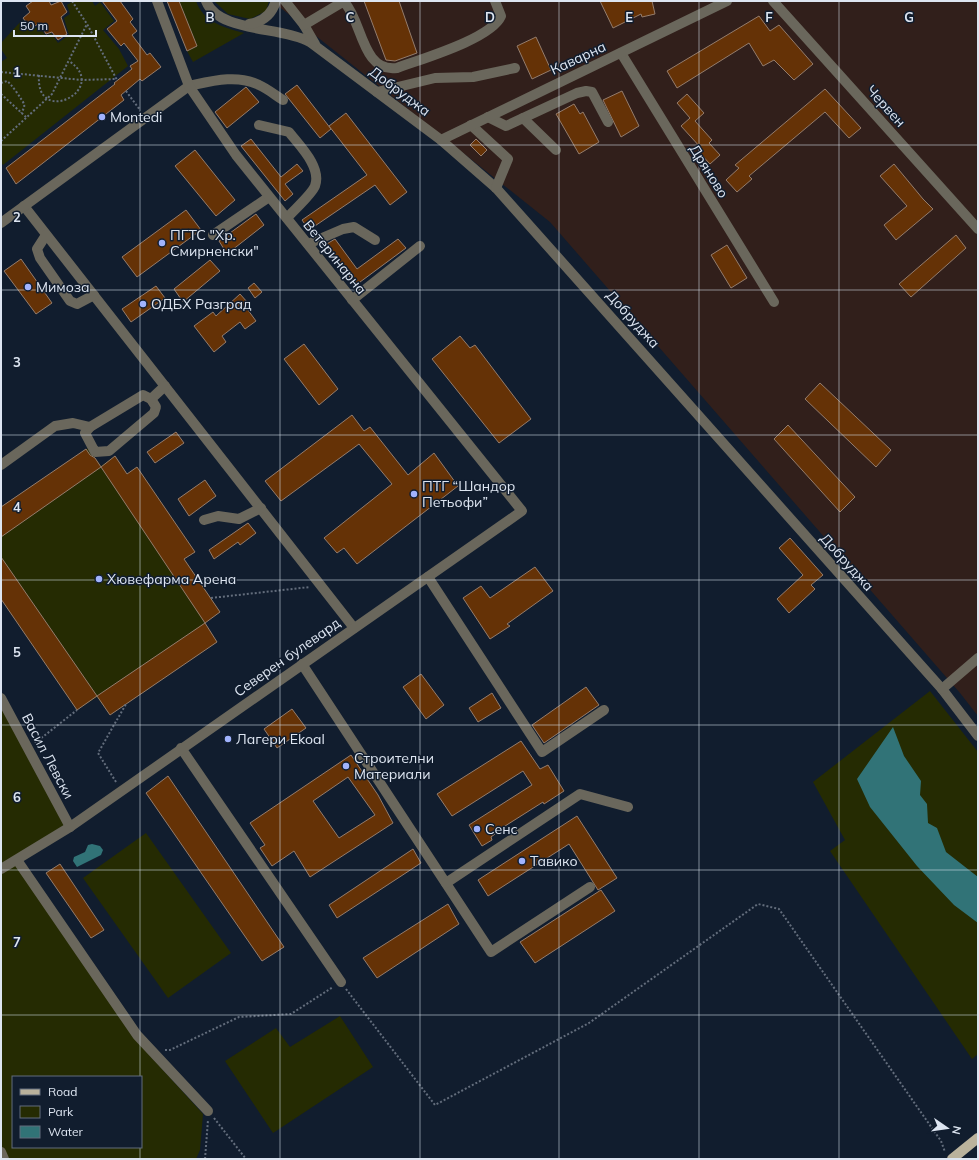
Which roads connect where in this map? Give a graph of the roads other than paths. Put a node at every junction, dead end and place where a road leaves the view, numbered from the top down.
1 (157, 1) edge
2 (206, 1) edge
3 (276, 1) edge
4 (286, 1) edge
5 (495, 1) edge
6 (727, 1) edge
7 (773, 1) edge
8 (245, 25) junction
9 (304, 25) junction
10 (317, 47) junction
11 (622, 53) junction
12 (515, 68) dead end
13 (189, 86) junction
14 (377, 92) junction
15 (283, 100) dead end
16 (488, 117) junction
17 (523, 118) junction
18 (608, 122) dead end
19 (258, 125) dead end
20 (470, 125) junction
21 (441, 140) junction
22 (556, 150) dead end
23 (496, 188) junction
24 (269, 197) junction
25 (24, 206) junction
26 (3, 218) edge
27 (287, 218) junction
28 (978, 229) edge
29 (46, 234) junction
30 (214, 235) dead end
31 (375, 240) dead end
32 (308, 244) junction
33 (420, 246) dead end
34 (94, 295) junction
35 (352, 300) junction
36 (774, 302) dead end
37 (165, 386) junction
38 (151, 399) junction
39 (90, 427) junction
40 (1, 465) edge
41 (261, 508) junction
42 (522, 511) joint
43 (204, 520) dead end
44 (428, 577) junction
45 (354, 628) junction
46 (978, 658) edge
47 (302, 664) junction
48 (942, 689) junction
49 (1, 698) edge
50 (604, 710) dead end
51 (978, 736) edge
52 (181, 748) junction
53 (628, 807) dead end
54 (70, 827) junction
55 (17, 860) junction
56 (1, 869) edge
57 (446, 883) junction
58 (590, 887) dead end
59 (340, 982) road end
60 (208, 1111) road end
61 (978, 1138) edge
62 (1, 1152) edge
63 (949, 1156) edge
64 (4, 1159) edge

1 - 13 street, Ветеринарна
2 - 8 street, Добруджа
3 - 8 street
4 - 9 street
5 - 9 street
6 - 11 street, Каварна
7 - 28 street, Червен
8 - 10 street, Добруджа
9 - 10 street
10 - 14 street, Добруджа
11 - 16 street, Каварна
11 - 36 street, Дряново
12 - 14 street
13 - 15 street
13 - 24 street, Ветеринарна
13 - 25 street
14 - 21 street, Добруджа
16 - 17 street
16 - 20 street, Каварна
17 - 18 street
17 - 22 street
19 - 27 street
20 - 21 street, Каварна
20 - 23 street
21 - 23 street, Добруджа
23 - 48 street, Добруджа
24 - 27 street, Ветеринарна
24 - 30 street
25 - 26 street
25 - 29 street
27 - 32 street, Ветеринарна
29 - 34 street
29 - 34 street
31 - 32 street
32 - 35 street, Ветеринарна
33 - 35 street
34 - 37 street
35 - 42 street, Ветеринарна
37 - 38 street
37 - 41 street
38 - 39 street
38 - 39 street
39 - 40 street
41 - 43 street
41 - 45 street
42 - 44 street, Северен булевард
44 - 45 street, Северен булевард
44 - 50 street
45 - 47 street, Северен булевард
46 - 48 street
47 - 52 street, Северен булевард
47 - 57 street
48 - 51 street, Добруджа
49 - 54 street, Васил Левски
52 - 54 street, Северен булевард
52 - 59 street
53 - 57 street
54 - 55 street, Северен булевард
55 - 56 street, Северен булевард
55 - 60 street
57 - 58 street
61 - 63 main road
62 - 64 street

